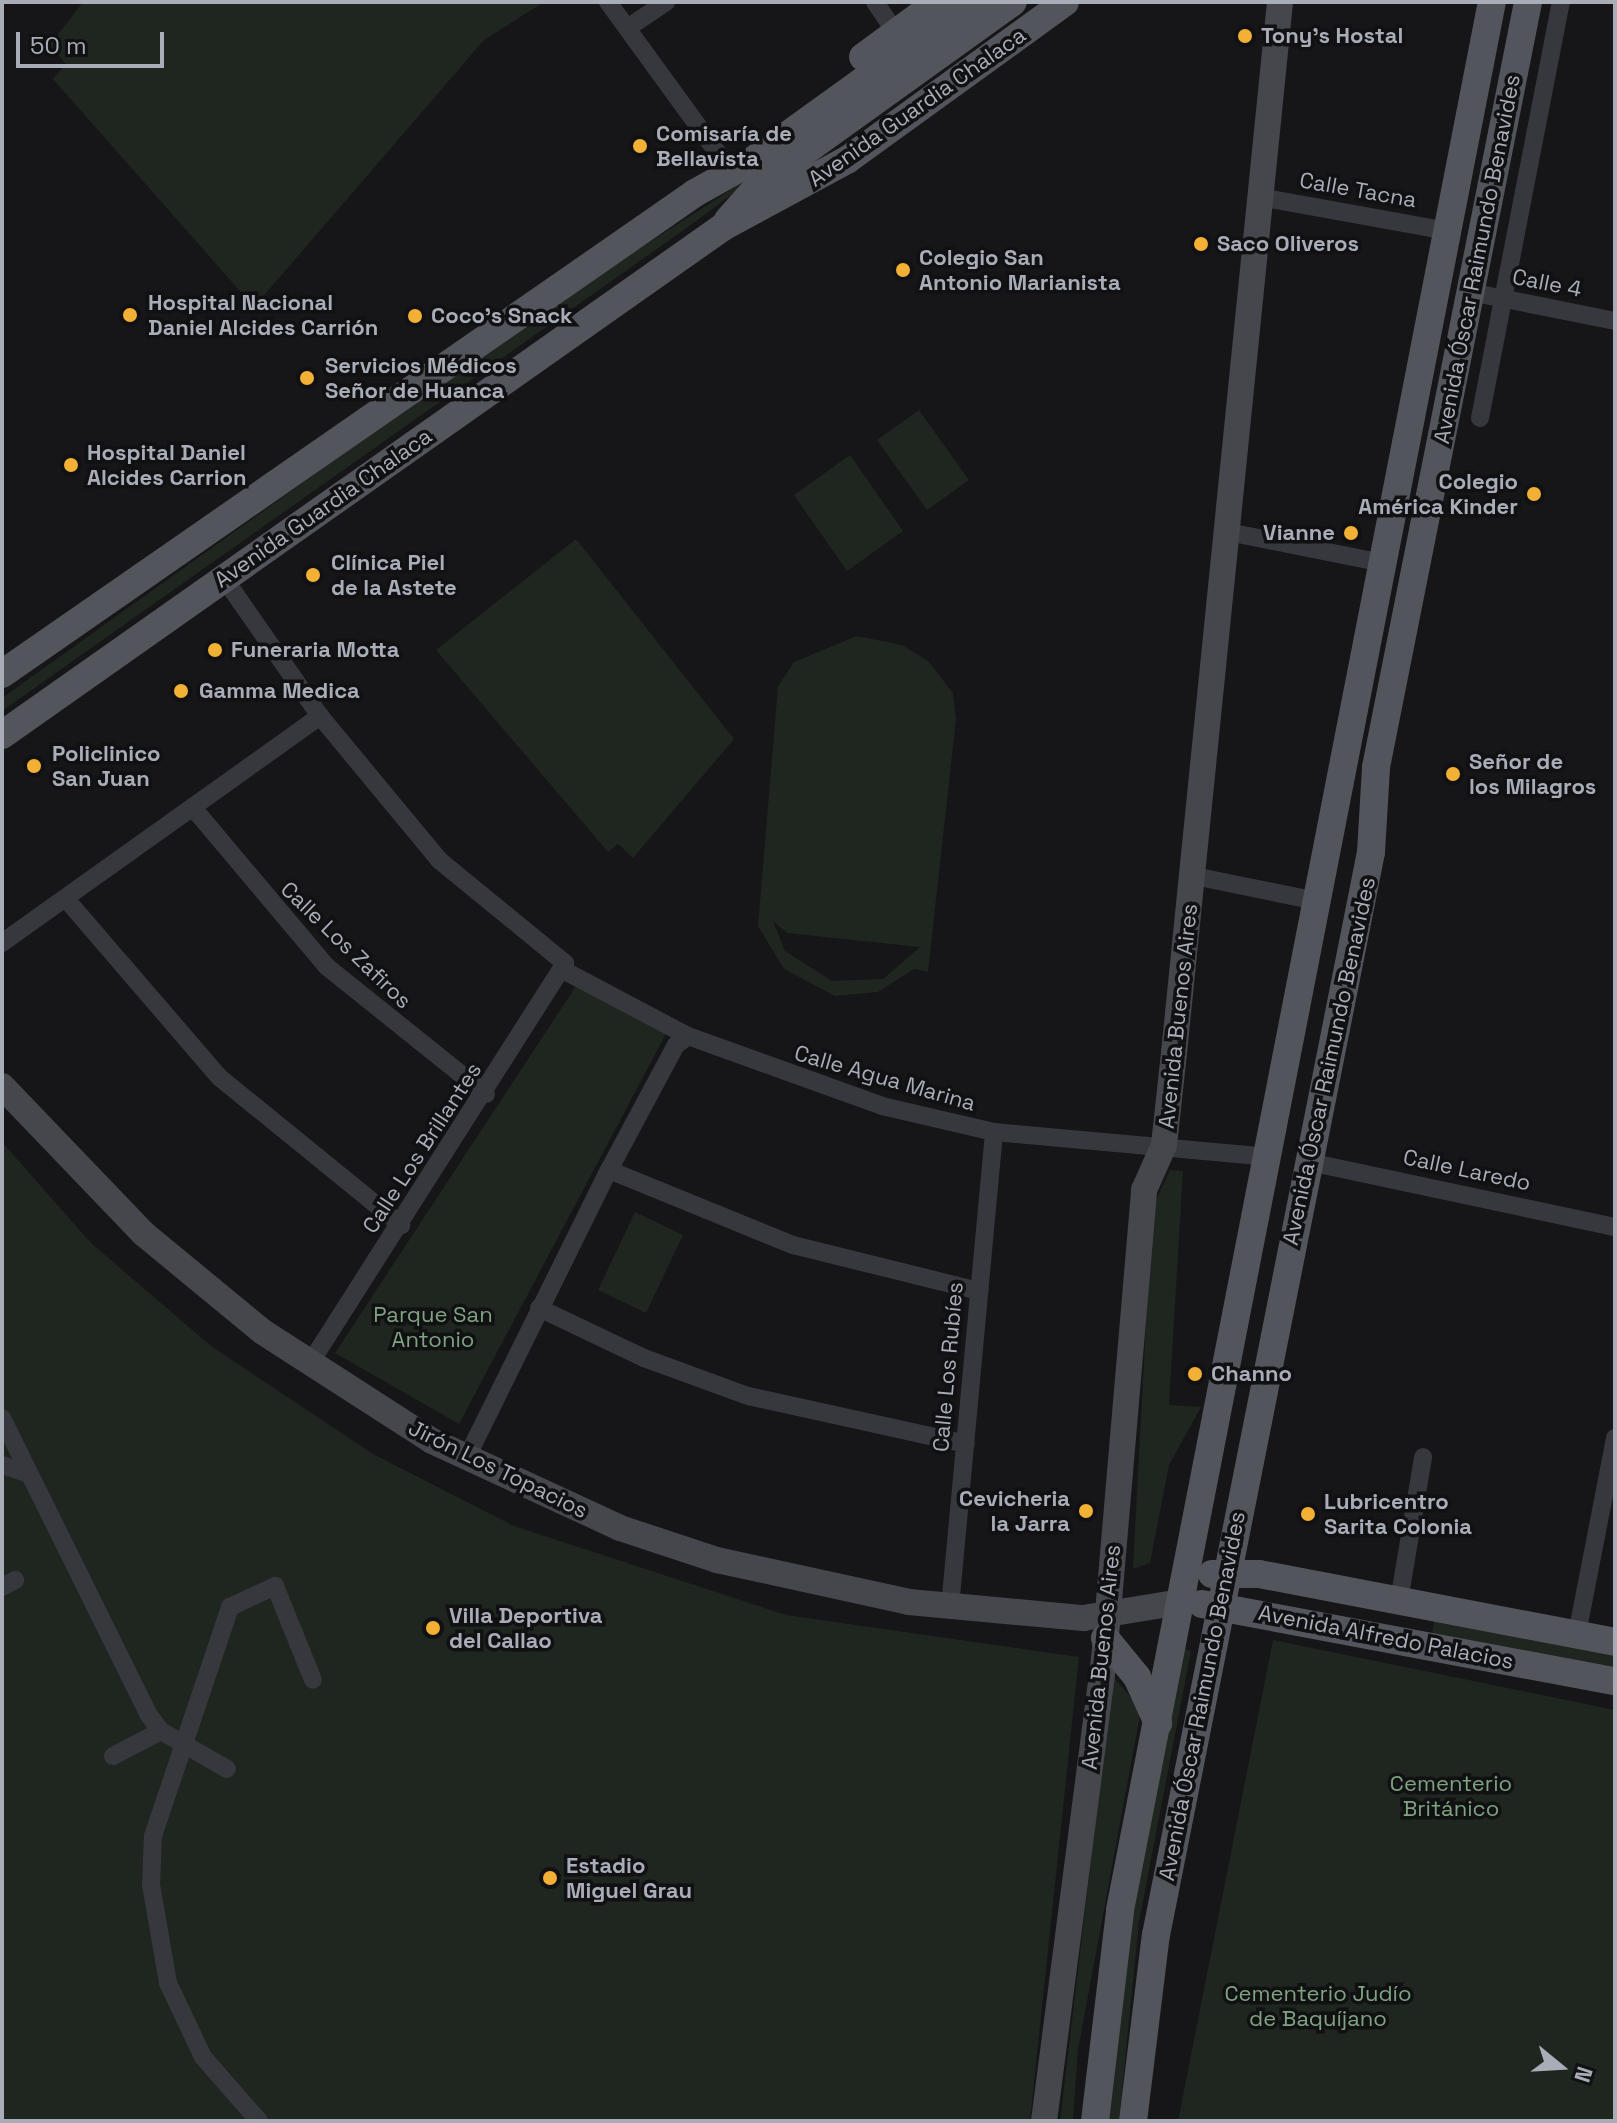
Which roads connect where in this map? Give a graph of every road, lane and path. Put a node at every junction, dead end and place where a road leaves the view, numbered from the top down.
1 (608, 2) edge
2 (666, 2) edge
3 (875, 2) edge
4 (938, 2) edge
5 (972, 2) edge
6 (1013, 2) edge
7 (1065, 2) edge
8 (1280, 2) edge
9 (1492, 2) edge
10 (1528, 2) edge
11 (1561, 2) edge
12 (629, 27) junction
13 (896, 33) junction
14 (744, 169) junction
15 (1260, 197) junction
16 (723, 227) junction
17 (1447, 231) junction
18 (1470, 292) junction
19 (1502, 298) junction
20 (1615, 321) edge
21 (1414, 406) junction
22 (1446, 412) junction
23 (1480, 418) dead end
24 (1228, 532) junction
25 (1383, 563) junction
26 (224, 578) junction
27 (2, 674) edge
28 (320, 716) junction
29 (2, 735) edge
30 (194, 809) junction
31 (1194, 876) junction
32 (66, 899) junction
33 (1317, 901) junction
34 (2, 943) edge
35 (563, 963) junction
36 (1303, 976) junction
37 (1346, 978) junction
38 (688, 1036) junction
39 (2, 1086) edge
40 (486, 1094) junction
41 (994, 1132) junction
42 (1164, 1145) junction
43 (1267, 1157) junction
44 (1309, 1162) junction
45 (609, 1170) junction
46 (401, 1225) junction
47 (1615, 1227) edge
48 (979, 1291) junction
49 (539, 1308) junction
50 (309, 1365) junction
51 (2, 1418) edge
52 (1615, 1438) edge
53 (966, 1444) junction
54 (1423, 1457) dead end
55 (466, 1459) junction
56 (2, 1465) edge
57 (29, 1474) junction
58 (1227, 1569) junction
59 (1183, 1593) junction
60 (1406, 1602) junction
61 (1219, 1605) junction
62 (950, 1607) junction
63 (1106, 1627) junction
64 (1577, 1634) junction
65 (1405, 1642) junction
66 (1615, 1642) edge
67 (313, 1680) dead end
68 (1615, 1681) edge
69 (1158, 1723) junction
70 (161, 1731) junction
71 (183, 1746) junction
72 (113, 1756) dead end
73 (227, 1769) dead end
74 (259, 2121) edge
75 (1044, 2121) edge
76 (1095, 2121) edge
77 (1133, 2121) edge

1 - 12 street
2 - 12 street
3 - 13 street
4 - 13 main road, Avenida Guardia Chalaca
5 - 14 main road, Avenida Guardia Chalaca
6 - 14 main road, Avenida Guardia Chalaca
7 - 16 main road, Avenida Guardia Chalaca
8 - 15 main road, Avenida Buenos Aires
9 - 17 main road, Avenida Óscar Raimundo Benavides
10 - 18 main road, Avenida Óscar Raimundo Benavides
11 - 19 street, Avenida Óscar Raimundo Benavides
12 - 14 street
13 - 14 main road, Avenida Guardia Chalaca
14 - 16 main road, Avenida Guardia Chalaca
14 - 27 main road, Avenida Guardia Chalaca
15 - 17 street, Calle Tacna
15 - 24 main road, Avenida Buenos Aires
16 - 26 main road, Avenida Guardia Chalaca
17 - 21 main road, Avenida Óscar Raimundo Benavides
18 - 19 street, Calle 4
18 - 22 main road, Avenida Óscar Raimundo Benavides
19 - 20 street, Calle 4
19 - 23 street, Avenida Óscar Raimundo Benavides
21 - 22 main road
21 - 25 main road, Avenida Óscar Raimundo Benavides
22 - 37 main road, Avenida Óscar Raimundo Benavides
24 - 25 street
24 - 31 main road, Avenida Buenos Aires
25 - 33 main road, Avenida Óscar Raimundo Benavides
26 - 28 street
26 - 29 main road, Avenida Guardia Chalaca
28 - 30 street
28 - 35 street
30 - 32 street
30 - 40 street, Calle Los Zafiros
31 - 33 street
31 - 42 main road, Avenida Buenos Aires
32 - 34 street
32 - 46 street
33 - 36 main road, Avenida Óscar Raimundo Benavides
33 - 37 main road
35 - 38 street, Calle Agua Marina
35 - 40 street, Calle Los Brillantes
36 - 37 main road
36 - 43 main road, Avenida Óscar Raimundo Benavides
37 - 44 main road, Avenida Óscar Raimundo Benavides
38 - 41 street, Calle Agua Marina
38 - 45 street
39 - 50 main road, Jirón Los Topacios
40 - 46 street, Calle Los Brillantes
41 - 42 street, Calle Agua Marina
41 - 48 street, Calle Los Rubíes
42 - 43 street, Calle Agua Marina
42 - 63 main road, Avenida Buenos Aires
43 - 59 main road, Avenida Óscar Raimundo Benavides
44 - 47 street, Calle Laredo
44 - 58 main road, Avenida Óscar Raimundo Benavides
45 - 48 street
45 - 49 street
46 - 50 street, Calle Los Brillantes
48 - 53 street, Calle Los Rubíes
49 - 53 street
49 - 55 street
50 - 55 main road, Jirón Los Topacios
51 - 57 street
52 - 64 street
53 - 62 street, Calle Los Rubíes
54 - 60 street
55 - 62 main road, Jirón Los Topacios
56 - 57 street
57 - 70 street
58 - 59 main road, Avenida Alfredo Palacios
58 - 60 main road, Avenida Alfredo Palacios
58 - 61 main road, Avenida Óscar Raimundo Benavides
59 - 61 main road, Avenida Alfredo Palacios
59 - 63 main road, Avenida Alfredo Palacios
59 - 69 main road, Avenida Óscar Raimundo Benavides
60 - 64 main road, Avenida Alfredo Palacios
60 - 65 main road
61 - 65 main road, Avenida Alfredo Palacios
61 - 77 main road, Avenida Óscar Raimundo Benavides
62 - 63 main road, Jirón Los Topacios
63 - 69 main road
63 - 75 main road, Avenida Buenos Aires
64 - 66 main road, Avenida Alfredo Palacios
65 - 68 main road, Avenida Alfredo Palacios
67 - 71 street
69 - 76 main road, Avenida Óscar Raimundo Benavides
70 - 71 street
70 - 72 street
71 - 73 street
71 - 74 street

